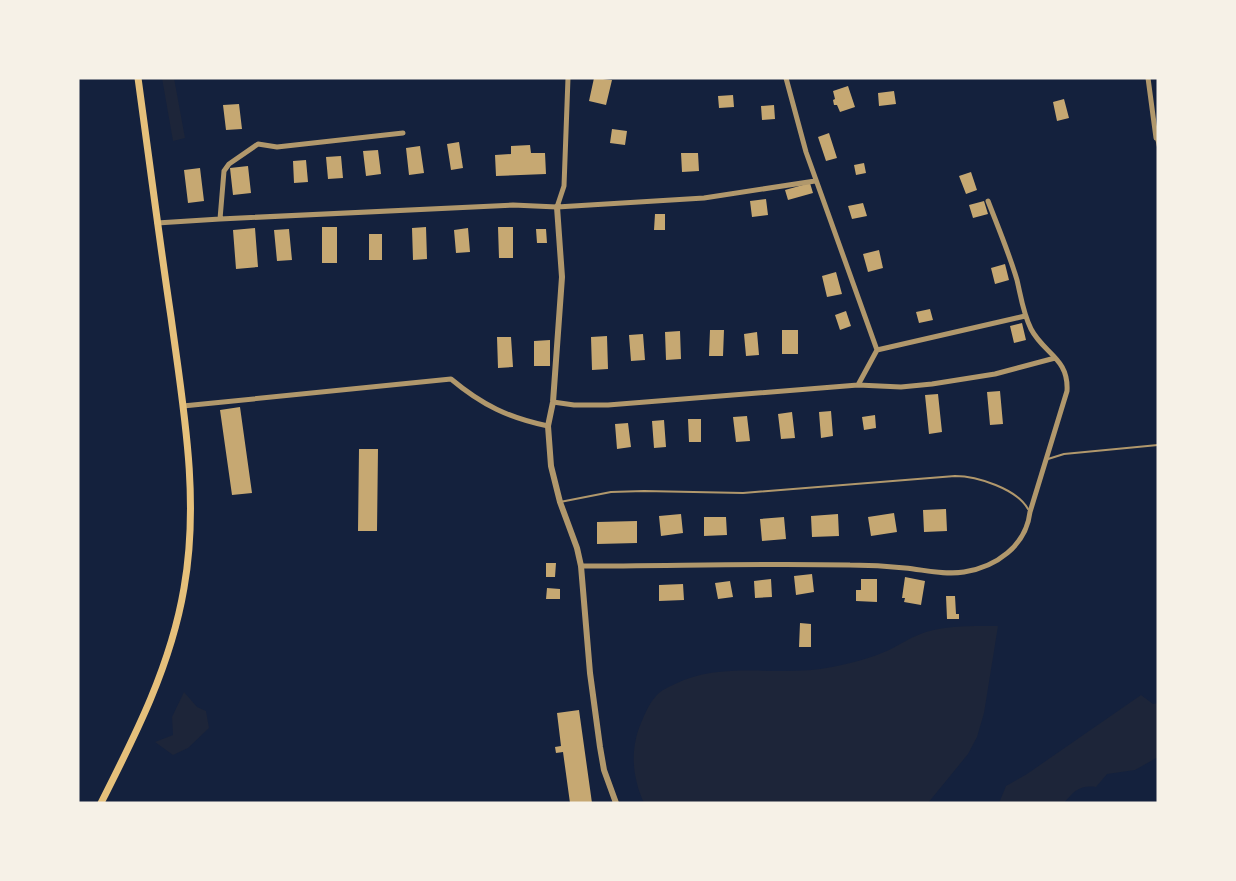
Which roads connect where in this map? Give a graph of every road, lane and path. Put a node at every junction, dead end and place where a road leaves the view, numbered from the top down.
1 (138, 78) edge
2 (568, 78) edge
3 (786, 78) edge
4 (1148, 78) edge
5 (403, 133) dead end
6 (1156, 138) joint
7 (1158, 147) edge
8 (815, 182) junction
9 (988, 201) dead end
10 (557, 207) junction
11 (220, 219) junction
12 (157, 224) junction
13 (1025, 316) junction
14 (877, 350) junction
15 (1055, 358) junction
16 (858, 385) junction
17 (553, 402) junction
18 (183, 406) junction
19 (548, 426) junction
20 (1158, 445) edge
21 (1048, 459) junction
22 (560, 502) junction
23 (1030, 512) junction
24 (581, 566) junction
25 (100, 803) edge
26 (616, 803) edge

1 - 12 main road
2 - 10 street
3 - 8 street
4 - 6 street
5 - 11 street
6 - 7 lane
8 - 10 street
8 - 14 street
9 - 13 street
10 - 11 street
10 - 17 street
11 - 12 street
12 - 18 main road
13 - 14 street
13 - 15 street
14 - 16 street
15 - 16 street
15 - 21 street
16 - 17 street
17 - 19 street
18 - 19 street
18 - 25 main road
19 - 22 street
20 - 21 lane
21 - 23 street
22 - 23 lane
22 - 24 street
23 - 24 street
24 - 26 street

